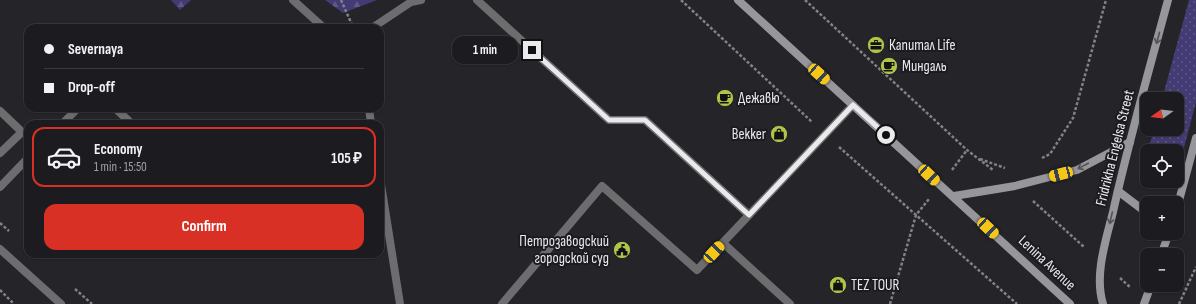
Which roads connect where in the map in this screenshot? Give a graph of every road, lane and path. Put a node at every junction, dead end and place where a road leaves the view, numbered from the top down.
1 (293, 0) edge
2 (341, 0) edge
3 (421, 0) edge
4 (477, 0) edge
5 (681, 0) edge
6 (738, 0) edge
7 (805, 0) edge
8 (1106, 0) edge
9 (1168, 0) edge
10 (320, 24) edge
11 (351, 24) edge
12 (378, 24) edge
13 (853, 105) junction
14 (0, 111) edge
15 (74, 112) edge
16 (119, 112) edge
17 (66, 120) edge
18 (128, 120) edge
19 (826, 135) junction
20 (1196, 138) edge
21 (1130, 142) junction
22 (0, 153) edge
23 (976, 157) junction
24 (1038, 160) dead end
25 (24, 162) edge
26 (1008, 169) dead end
27 (1015, 186) junction
28 (0, 187) edge
29 (1118, 191) junction
30 (954, 196) junction
31 (1180, 196) edge
32 (384, 203) edge
33 (1140, 208) edge
34 (749, 215) junction
35 (916, 215) junction
36 (723, 243) junction
37 (0, 248) edge
38 (1101, 263) junction
39 (1196, 268) edge
40 (0, 290) edge
41 (1149, 292) edge
42 (1145, 302) edge
43 (14, 304) edge
44 (61, 304) edge
45 (400, 304) edge
46 (502, 304) edge
47 (790, 304) edge
48 (890, 304) edge
49 (1018, 304) edge
50 (1070, 304) edge
51 (1103, 304) edge
52 (1179, 304) edge

1 - 10 street
2 - 11 path
3 - 12 street
4 - 34 street
5 - 19 path
6 - 13 main road, Lenina Avenue
7 - 23 path
8 - 24 path
9 -> 21 main road, Fridrikha Engelsa Street
13 - 19 street
13 - 30 main road, Lenina Avenue
14 - 22 street
15 - 17 street
16 - 18 street
19 - 34 street
19 - 35 path
20 - 31 main road
21 -> 27 main road
21 - 29 main road, Fridrikha Engelsa Street
23 - 26 path
23 - 27 path
25 - 28 street
27 - 30 main road
27 - 38 path
29 - 33 main road
29 -> 38 main road, Fridrikha Engelsa Street
30 - 50 main road, Lenina Avenue
32 - 45 street
34 - 36 street
35 - 48 path
35 - 49 path
36 - 46 street
36 - 47 street
37 - 44 street
38 - 42 path
38 - 51 main road, Fridrikha Engelsa Street
39 - 52 path
40 - 43 path
41 - 42 main road

